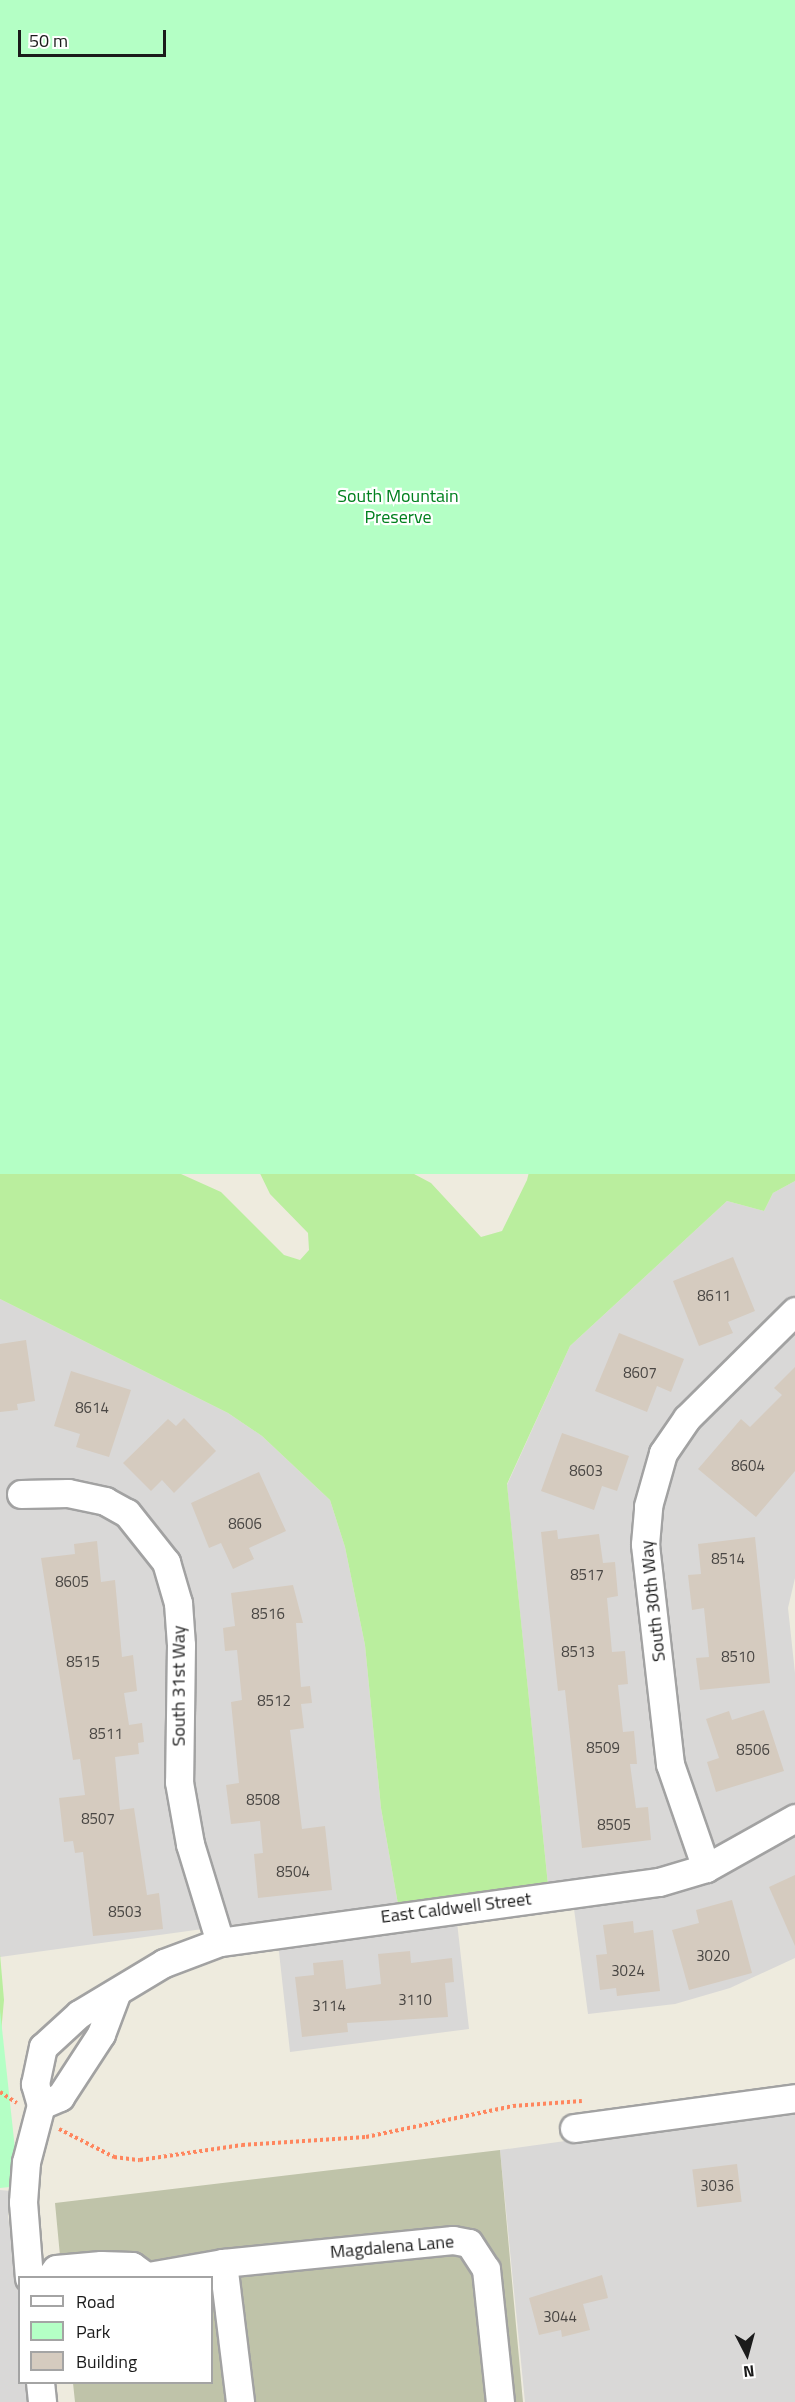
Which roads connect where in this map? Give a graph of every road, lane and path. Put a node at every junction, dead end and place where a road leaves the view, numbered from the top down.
1 (795, 1311) edge
2 (21, 1494) dead end
3 (795, 1818) edge
4 (706, 1868) junction
5 (219, 1942) junction
6 (116, 1994) junction
7 (59, 2033) junction
8 (84, 2056) junction
9 (795, 2098) edge
10 (586, 2101) dead end
11 (38, 2110) junction
12 (574, 2128) dead end
13 (223, 2263) junction
14 (104, 2271) edge
15 (29, 2276) edge
16 (50, 2276) edge
17 (140, 2276) edge
18 (40, 2384) edge
19 (42, 2402) edge
20 (240, 2402) edge
21 (500, 2402) edge

1 - 4 street, South 30th Way
2 - 5 street, South 31st Way
3 - 4 street, East Caldwell Street
4 - 5 street, East Caldwell Street
5 - 6 street, East Caldwell Street
6 - 7 street, East Caldwell Street
6 - 8 street
7 - 8 street
7 - 11 street, East Caldwell Street
8 - 11 street
9 - 12 street
10 - 11 path
11 - 15 street, East Caldwell Street
13 - 17 street, Magdalena Lane
13 - 20 street
13 - 21 street, Magdalena Lane
14 - 16 street, Magdalena Lane
14 - 17 street, Magdalena Lane
18 - 19 street

